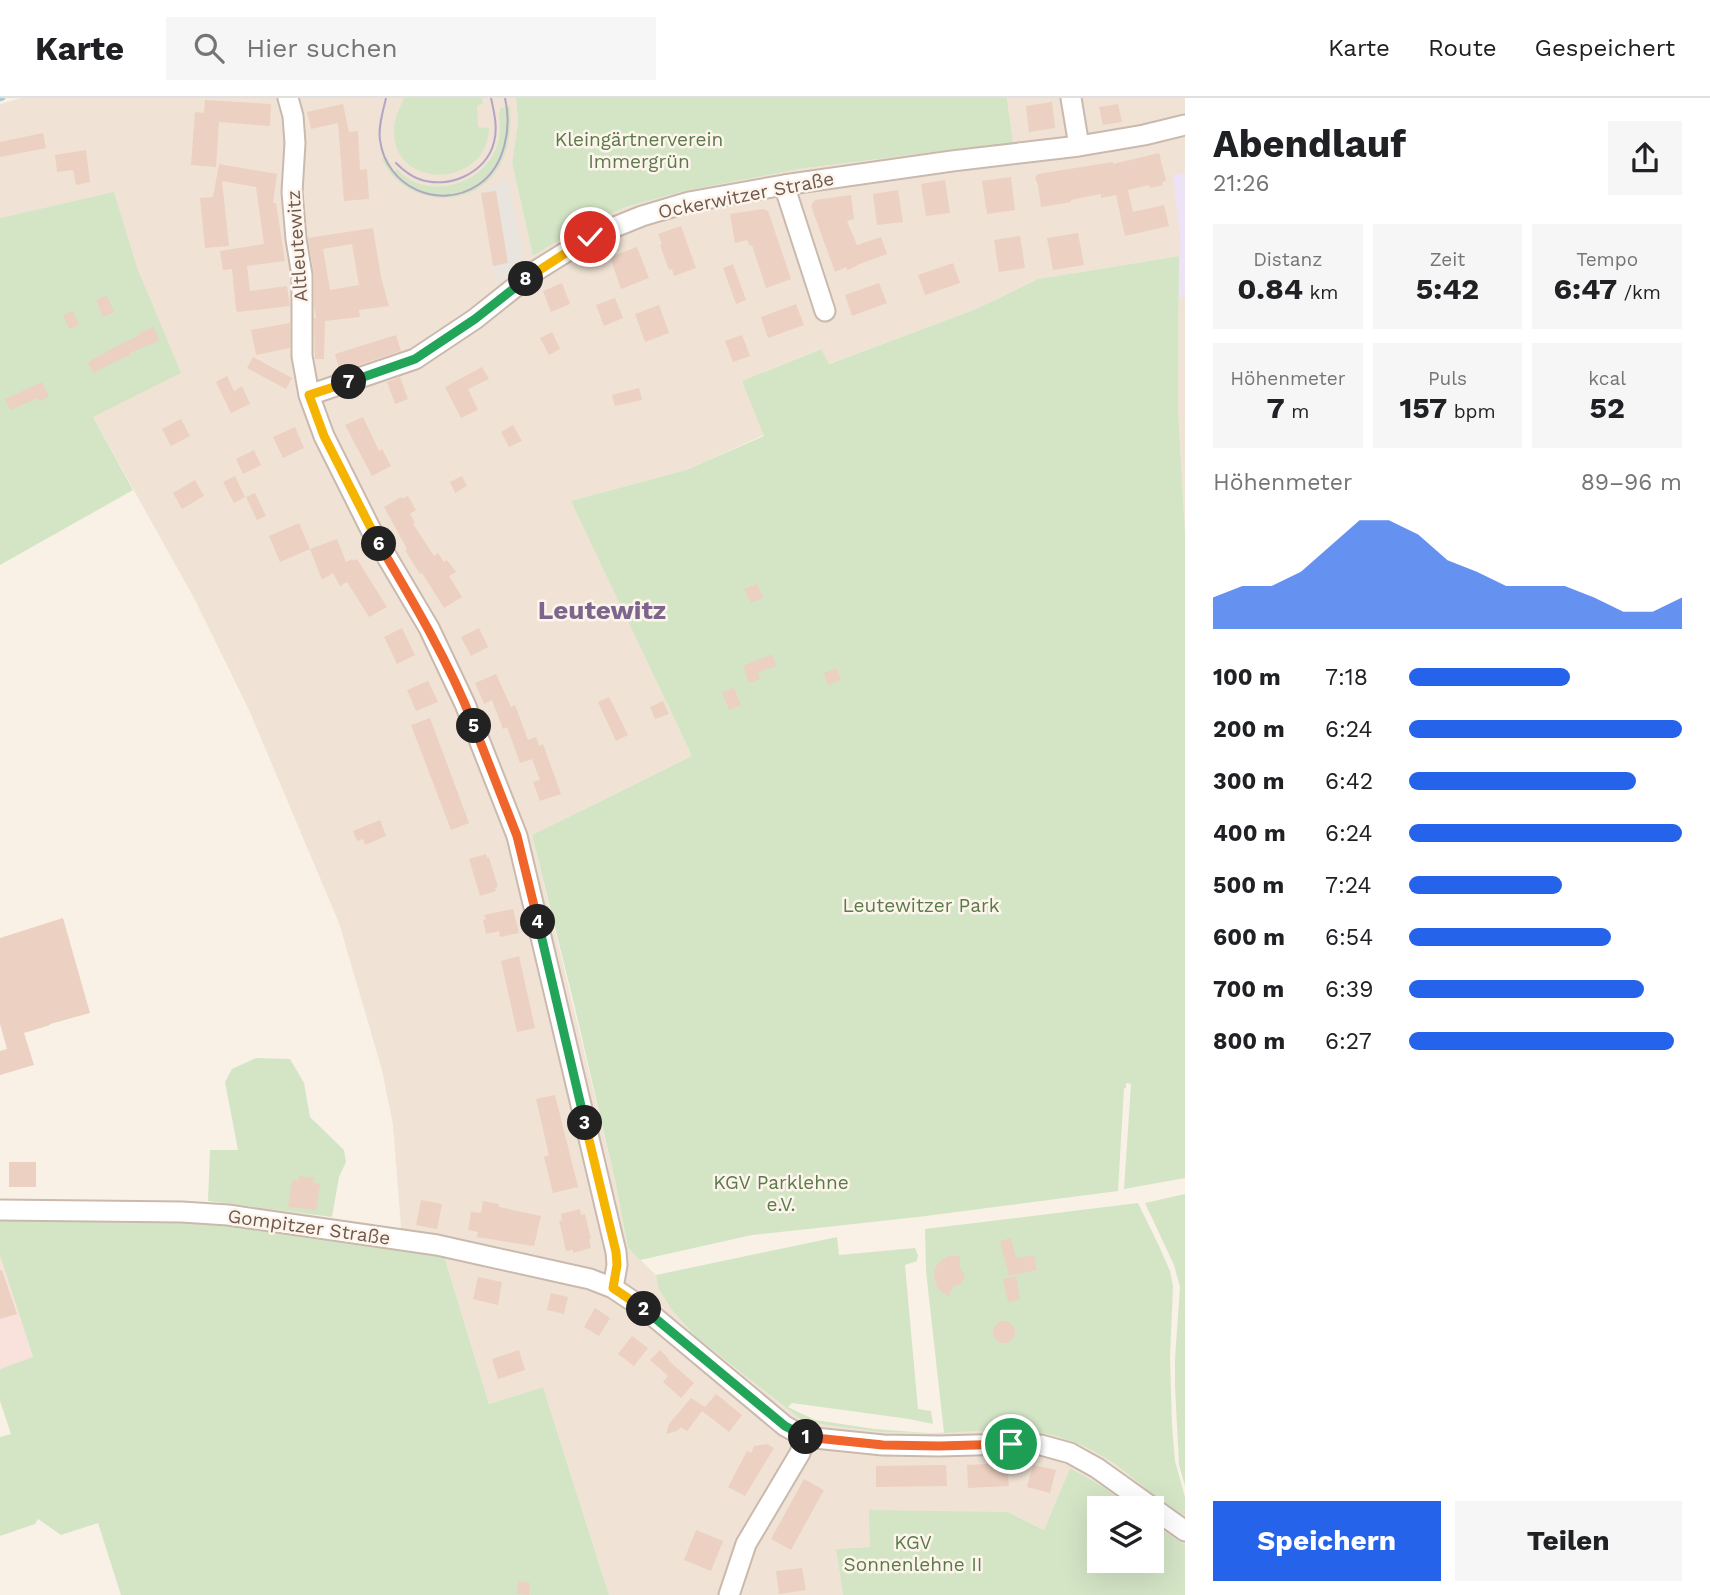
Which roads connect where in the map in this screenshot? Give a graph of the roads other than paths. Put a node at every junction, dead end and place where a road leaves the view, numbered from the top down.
1 (288, 98) edge
2 (1071, 98) edge
3 (1185, 125) edge
4 (1079, 146) junction
5 (784, 185) junction
6 (825, 311) dead end
7 (309, 395) junction
8 (0, 1209) edge
9 (613, 1288) junction
10 (805, 1437) junction
11 (1185, 1531) edge
12 (729, 1595) edge

1 - 7 street, Altleutewitz
2 - 4 street
3 - 4 street, Ockerwitzer Straße
4 - 5 street, Ockerwitzer Straße
5 - 6 street
5 - 7 street, Ockerwitzer Straße
7 - 9 street, Altleutewitz
8 - 9 street, Gompitzer Straße
9 - 10 street, Gompitzer Straße
10 - 11 street
10 - 12 street

